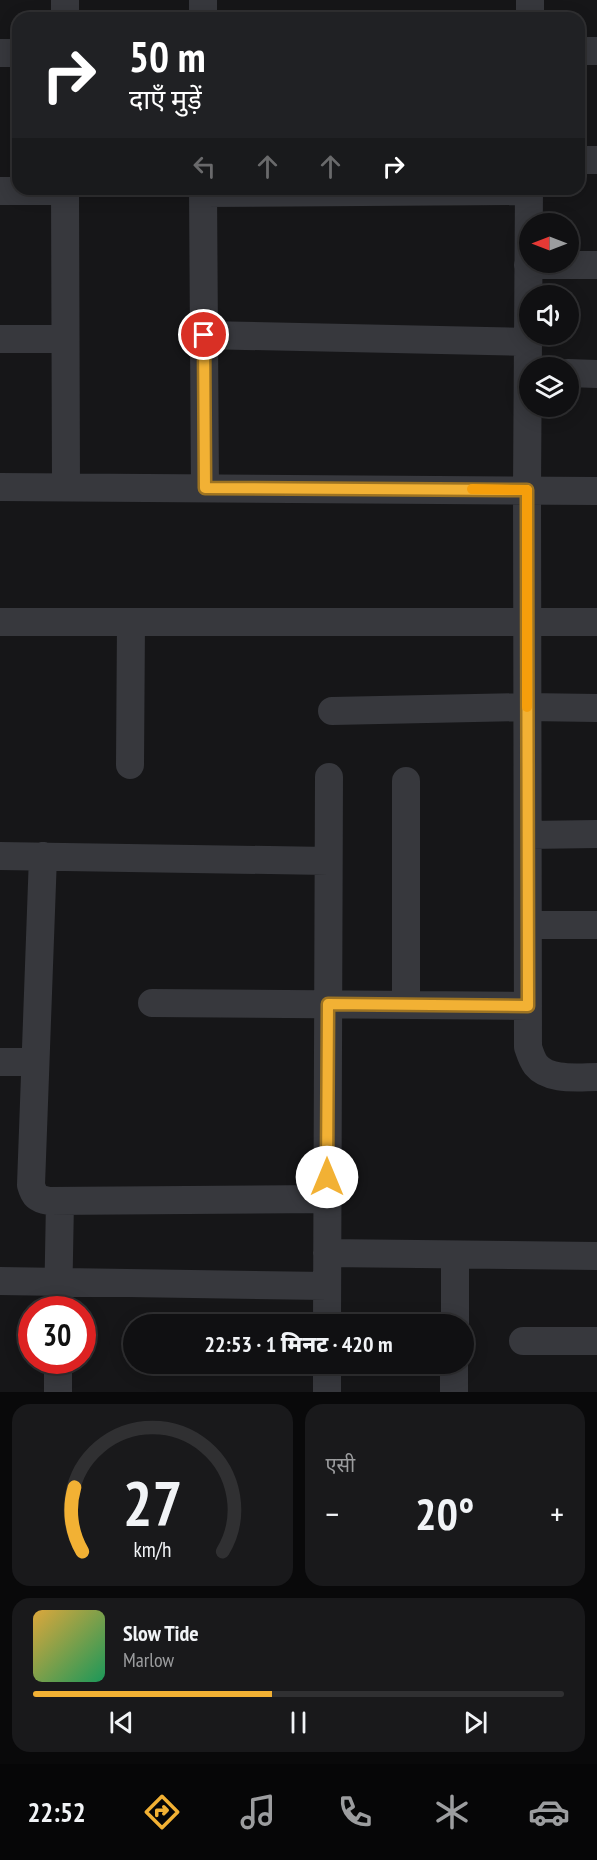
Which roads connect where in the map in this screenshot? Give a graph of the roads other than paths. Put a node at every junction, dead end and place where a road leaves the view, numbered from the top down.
1 (65, 195) edge
2 (203, 195) edge
3 (529, 195) edge
4 (529, 213) edge
5 (579, 265) edge
6 (597, 265) edge
7 (204, 335) junction
8 (0, 339) edge
9 (65, 339) junction
10 (519, 342) edge
11 (579, 373) edge
12 (597, 374) edge
13 (528, 417) edge
14 (0, 486) edge
15 (66, 487) junction
16 (205, 488) junction
17 (527, 490) junction
18 (597, 491) edge
19 (0, 622) edge
20 (131, 622) junction
21 (527, 622) junction
22 (597, 622) edge
23 (527, 707) junction
24 (597, 708) edge
25 (332, 711) dead end
26 (130, 765) dead end
27 (329, 777) dead end
28 (406, 781) dead end
29 (597, 834) edge
30 (528, 835) junction
31 (0, 856) edge
32 (43, 856) junction
33 (328, 861) junction
34 (528, 925) junction
35 (597, 925) edge
36 (152, 1002) dead end
37 (328, 1004) junction
38 (406, 1005) junction
39 (528, 1006) junction
40 (0, 1062) edge
41 (35, 1062) junction
42 (597, 1077) edge
43 (327, 1198) junction
44 (60, 1201) junction
45 (327, 1253) junction
46 (455, 1255) junction
47 (597, 1256) edge
48 (0, 1281) edge
49 (57, 1282) junction
50 (327, 1286) junction
51 (57, 1296) edge
52 (327, 1314) edge
53 (455, 1314) edge
54 (523, 1341) dead end
55 (597, 1341) edge
56 (58, 1374) edge
57 (327, 1374) edge
58 (454, 1374) edge
59 (58, 1392) edge
60 (327, 1392) edge
61 (454, 1392) edge

1 - 9 street
2 - 7 street
3 - 4 street
5 - 6 street
7 - 10 street
7 - 16 street
8 - 9 street
9 - 15 street
11 - 12 street
13 - 17 street
14 - 15 street
15 - 16 street
16 - 17 street
17 - 18 street
17 - 21 street
19 - 20 street
20 - 21 street
20 - 26 street
21 - 22 street
21 - 23 street
23 - 24 street
23 - 25 street
23 - 30 street
27 - 33 street
28 - 38 street
29 - 30 street
30 - 34 street
31 - 32 street
32 - 33 street
32 - 41 street
33 - 37 street
34 - 35 street
34 - 39 street
36 - 37 street
37 - 38 street
37 - 43 street
38 - 39 street
39 - 42 street
40 - 41 street
41 - 44 street
43 - 44 street
43 - 45 street
44 - 49 street
45 - 46 street
45 - 50 street
46 - 47 street
46 - 53 street
48 - 49 street
49 - 50 street
49 - 51 street
50 - 52 street
54 - 55 street
56 - 59 street
57 - 60 street
58 - 61 street

